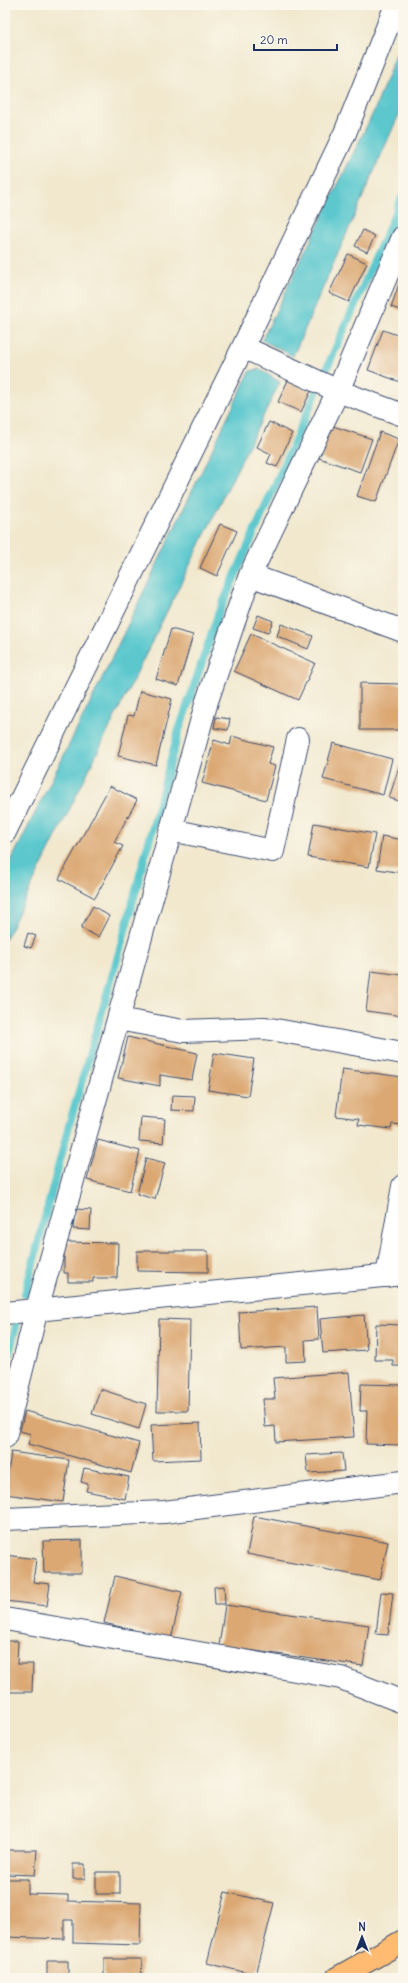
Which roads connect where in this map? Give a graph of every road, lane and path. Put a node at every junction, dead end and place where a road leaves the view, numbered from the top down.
1 (396, 5) edge
2 (403, 237) edge
3 (248, 349) junction
4 (338, 391) junction
5 (403, 415) edge
6 (250, 575) junction
7 (403, 631) edge
8 (298, 739) dead end
9 (171, 830) junction
10 (5, 832) edge
11 (118, 1019) junction
12 (403, 1053) edge
13 (403, 1186) edge
14 (395, 1275) edge
15 (37, 1309) junction
16 (5, 1313) edge
17 (5, 1437) edge
18 (403, 1482) edge
19 (5, 1519) edge
20 (5, 1619) edge
21 (403, 1702) edge
22 (403, 1941) edge
23 (337, 1978) edge

1 - 3 street
2 - 4 street
3 - 4 street
3 - 10 street
4 - 5 street
4 - 6 street
6 - 7 street
6 - 9 street
8 - 9 street
9 - 11 street
11 - 12 street
11 - 15 street
13 - 14 street
14 - 15 street
15 - 16 street
15 - 17 street
18 - 19 street
20 - 21 street
22 - 23 main road

